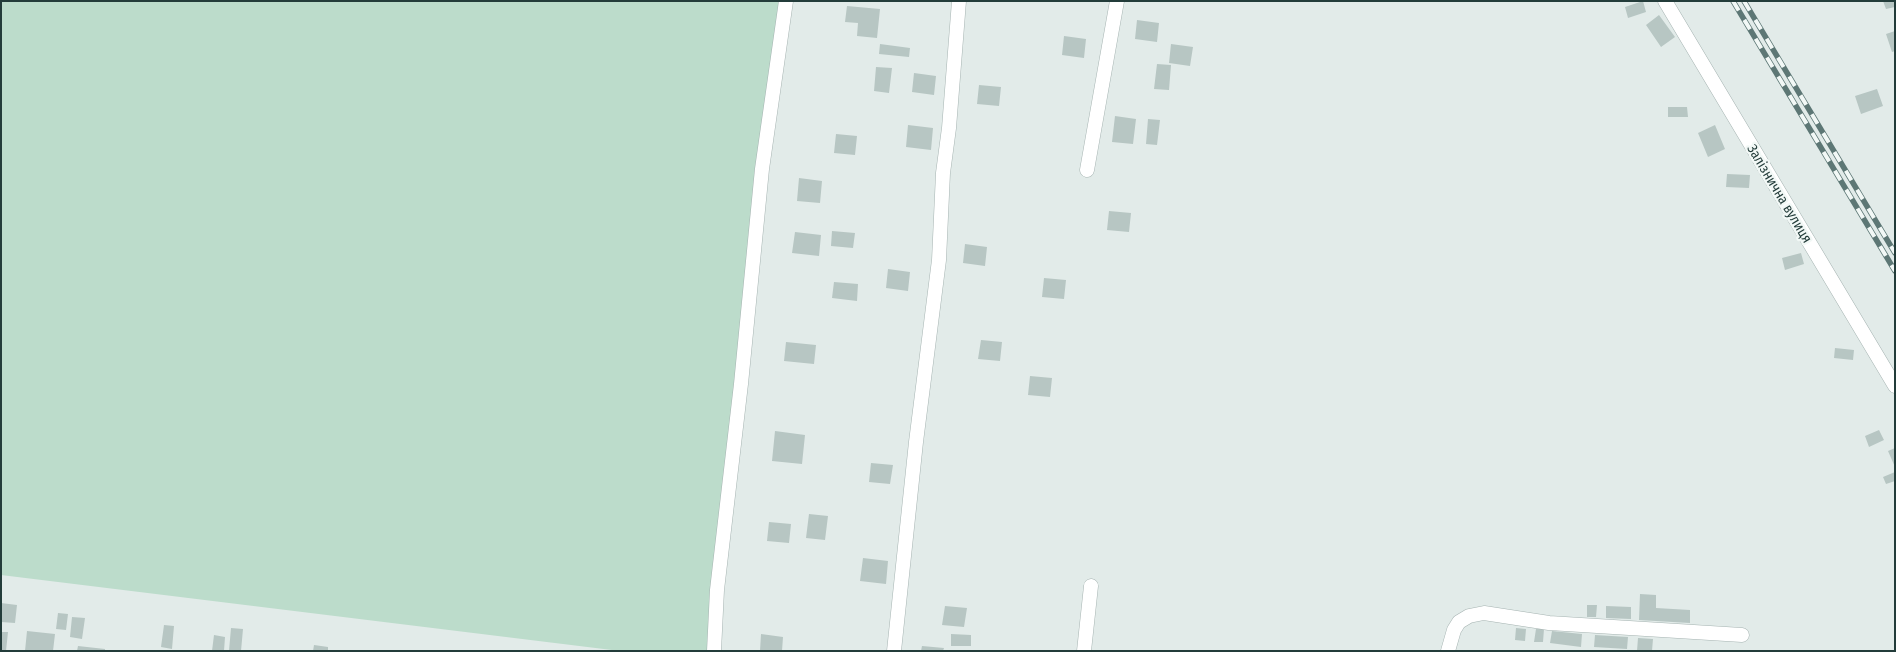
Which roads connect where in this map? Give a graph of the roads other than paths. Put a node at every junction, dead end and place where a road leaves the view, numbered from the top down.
1 (786, 1) edge
2 (959, 1) edge
3 (1117, 1) edge
4 (1665, 1) edge
5 (1087, 170) dead end
6 (1895, 386) edge
7 (1091, 586) dead end
8 (1742, 635) dead end
9 (714, 651) edge
10 (894, 651) edge
11 (1084, 651) edge
12 (1448, 651) edge

1 - 9 street
2 - 10 street
3 - 5 street
4 - 6 street, Залізнична вулиця
7 - 11 street
8 - 12 street

